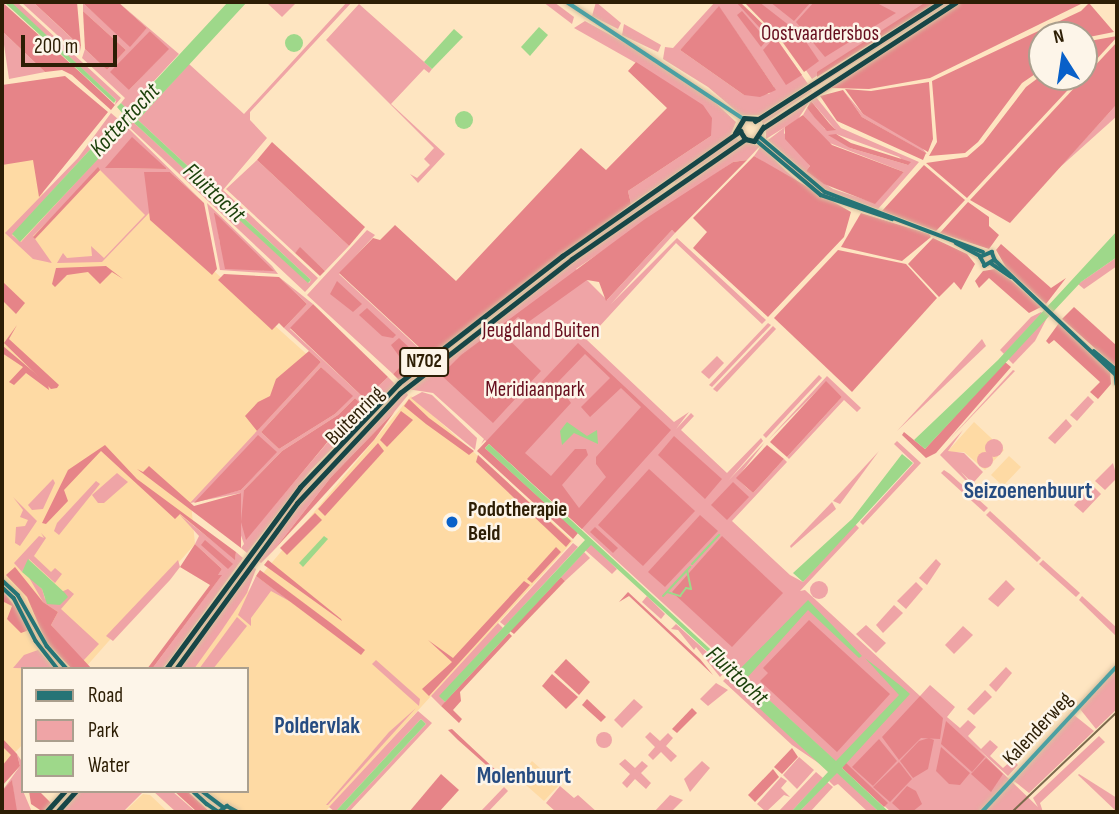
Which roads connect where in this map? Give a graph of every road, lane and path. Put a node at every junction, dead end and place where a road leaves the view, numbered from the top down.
1 (567, 2) edge
2 (941, 2) edge
3 (956, 2) edge
4 (757, 120) junction
5 (740, 125) junction
6 (761, 135) junction
7 (745, 139) junction
8 (894, 219) junction
9 (982, 255) junction
10 (993, 262) junction
11 (1116, 372) edge
12 (1117, 384) edge
13 (2, 580) edge
14 (2, 587) edge
15 (1117, 666) edge
16 (56, 667) edge
17 (65, 667) edge
18 (167, 667) edge
19 (177, 667) edge
20 (63, 793) edge
21 (74, 793) edge
22 (195, 793) edge
23 (205, 793) edge
24 (223, 807) junction
25 (46, 812) edge
26 (57, 812) edge
27 (218, 812) edge
28 (238, 812) edge
29 (982, 812) edge

1 - 5 street
2 - 4 highway
3 - 6 highway
4 - 5 highway
4 - 6 highway
5 - 7 highway
5 - 18 highway, Buitenring / N702
6 - 7 highway
6 - 8 main road
6 - 8 main road
7 - 19 highway, Buitenring / N702
8 - 9 main road
9 - 10 main road
9 - 10 main road
10 - 11 main road
11 - 12 main road
13 - 17 main road
14 - 16 main road
15 - 29 street, Kalenderweg
20 - 25 highway
21 - 26 highway
22 - 27 main road
23 - 24 main road
24 - 27 main road
24 - 28 main road

